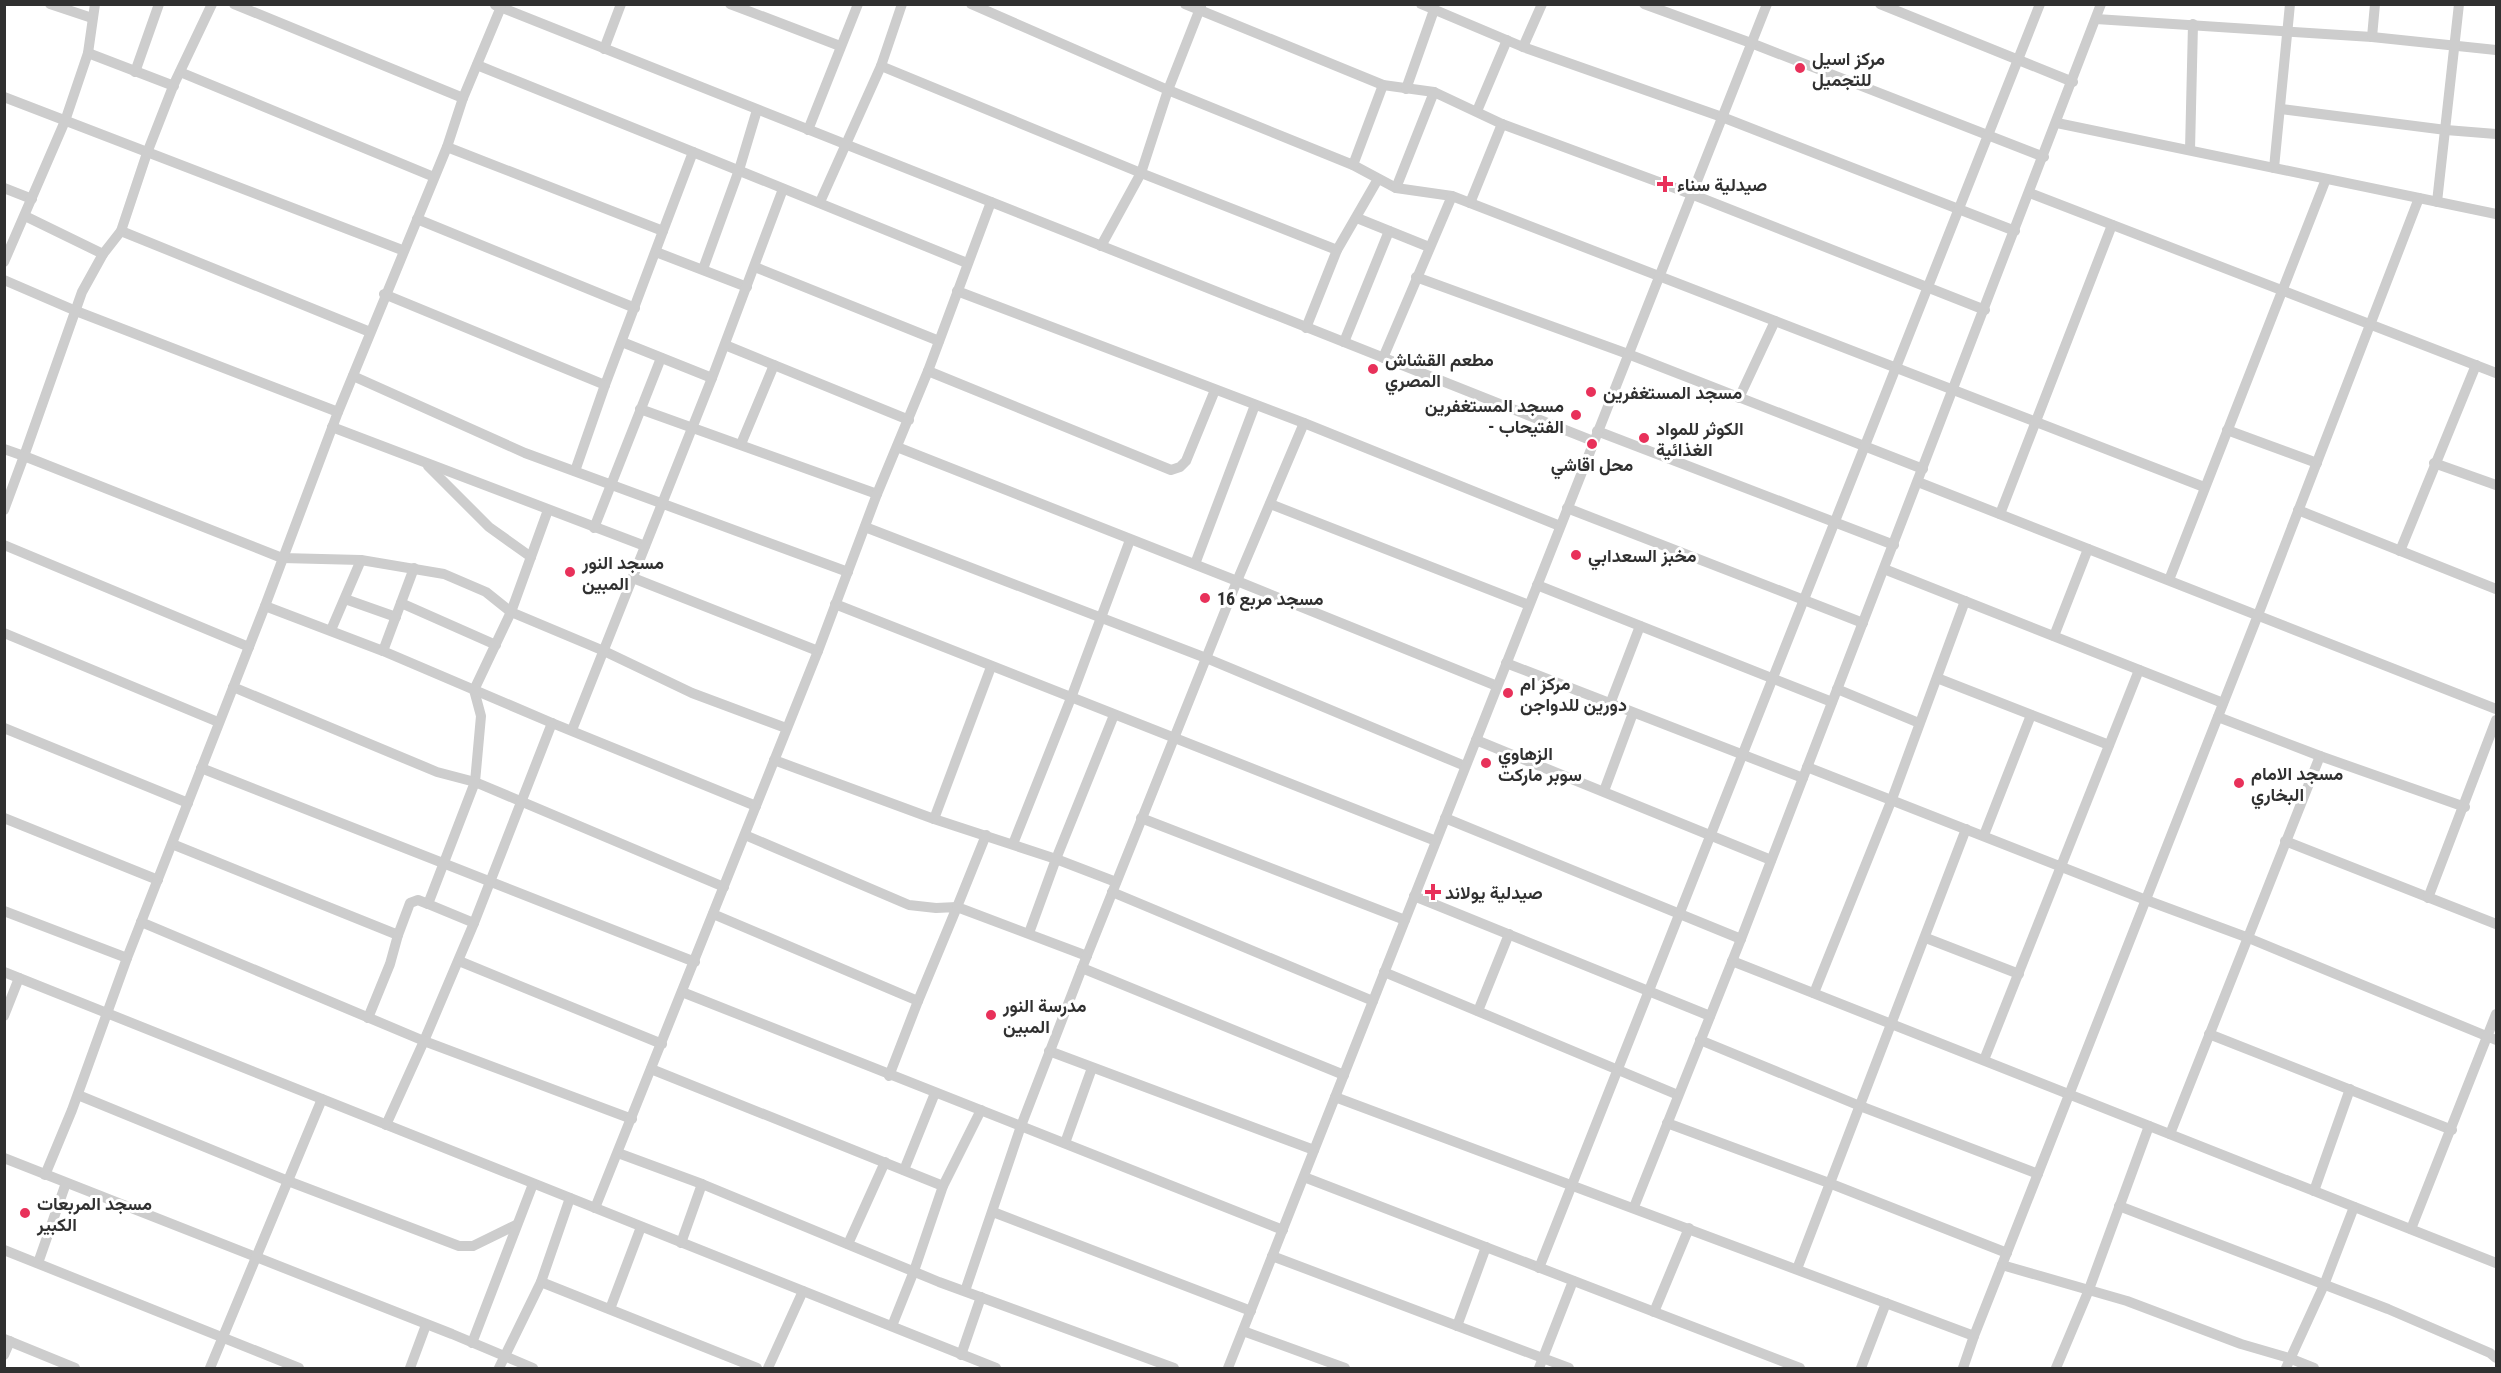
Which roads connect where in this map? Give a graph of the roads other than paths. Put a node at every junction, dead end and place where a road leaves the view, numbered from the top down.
1 (50, 4) edge
2 (95, 4) edge
3 (159, 4) edge
4 (212, 4) edge
5 (234, 4) edge
6 (621, 4) edge
7 (730, 4) edge
8 (858, 4) edge
9 (902, 4) edge
10 (971, 4) edge
11 (1185, 4) edge
12 (1421, 4) edge
13 (1542, 4) edge
14 (1644, 4) edge
15 (1767, 4) edge
16 (1880, 4) edge
17 (2040, 4) edge
18 (2101, 4) edge
19 (2290, 4) edge
20 (2375, 4) edge
21 (2459, 4) edge
22 (497, 6) edge
23 (1200, 8) edge
24 (1434, 10) junction
25 (92, 18) junction
26 (2096, 19) junction
27 (2193, 24) junction
28 (2288, 31) junction
29 (2372, 37) junction
30 (1507, 40) junction
31 (1752, 43) junction
32 (840, 46) junction
33 (1524, 47) junction
34 (2456, 47) junction
35 (604, 49) junction
36 (2496, 50) edge
37 (88, 53) junction
38 (2018, 60) junction
39 (477, 65) junction
40 (881, 66) junction
41 (135, 72) junction
42 (180, 72) junction
43 (2073, 82) junction
44 (1383, 85) junction
45 (174, 86) junction
46 (1406, 89) junction
47 (1168, 90) junction
48 (1434, 92) junction
49 (4, 97) edge
50 (463, 99) junction
51 (2281, 109) junction
52 (757, 110) junction
53 (1477, 111) junction
54 (1722, 117) junction
55 (65, 121) junction
56 (2057, 123) junction
57 (1502, 124) junction
58 (808, 130) junction
59 (2446, 130) junction
60 (2496, 134) edge
61 (1988, 135) junction
62 (846, 144) junction
63 (447, 147) junction
64 (2190, 150) junction
65 (693, 152) junction
66 (147, 153) junction
67 (2044, 157) junction
68 (1353, 165) junction
69 (2274, 168) junction
70 (739, 170) junction
71 (1141, 173) junction
72 (434, 177) junction
73 (2326, 178) junction
74 (1378, 179) junction
75 (4, 188) edge
76 (1396, 188) junction
77 (783, 189) junction
78 (2030, 193) junction
79 (1692, 194) junction
80 (1452, 196) junction
81 (2419, 198) junction
82 (32, 199) junction
83 (820, 202) junction
84 (992, 202) junction
85 (2437, 202) junction
86 (1470, 203) junction
87 (1959, 209) junction
88 (2496, 214) edge
89 (24, 216) junction
90 (1357, 218) junction
91 (417, 219) junction
92 (2112, 225) junction
93 (121, 231) junction
94 (663, 231) junction
95 (1389, 231) junction
96 (2015, 231) junction
97 (1101, 246) junction
98 (1429, 247) junction
99 (402, 250) junction
100 (1337, 250) junction
101 (656, 252) junction
102 (103, 254) junction
103 (4, 262) edge
104 (967, 264) junction
105 (755, 267) junction
106 (703, 269) junction
107 (1659, 276) junction
108 (1416, 277) junction
109 (4, 280) edge
110 (747, 287) junction
111 (1928, 288) junction
112 (2282, 290) junction
113 (957, 291) junction
114 (384, 294) junction
115 (635, 308) junction
116 (1985, 310) junction
117 (76, 311) junction
118 (1775, 321) junction
119 (2370, 324) junction
120 (1306, 328) junction
121 (370, 332) junction
122 (939, 341) junction
123 (622, 342) junction
124 (1344, 342) junction
125 (725, 345) junction
126 (1628, 354) junction
127 (661, 358) junction
128 (1383, 358) junction
129 (774, 365) junction
130 (2476, 365) junction
131 (1897, 368) junction
132 (928, 371) junction
133 (2496, 373) edge
134 (353, 376) junction
135 (712, 378) junction
136 (605, 385) junction
137 (1215, 390) junction
138 (1953, 391) junction
139 (1739, 398) junction
140 (1255, 405) junction
141 (640, 409) junction
142 (338, 412) junction
143 (909, 420) junction
144 (1305, 423) junction
145 (2037, 423) junction
146 (332, 427) junction
147 (692, 427) junction
148 (2228, 430) junction
149 (1595, 436) junction
150 (741, 444) junction
151 (897, 447) junction
152 (1866, 447) junction
153 (4, 449) edge
154 (24, 456) junction
155 (426, 463) junction
156 (2317, 463) junction
157 (2434, 463) junction
158 (1923, 469) junction
159 (575, 471) junction
160 (1918, 482) junction
161 (611, 483) junction
162 (2496, 485) edge
163 (2204, 487) junction
164 (877, 494) junction
165 (662, 503) junction
166 (1270, 504) junction
167 (1567, 508) junction
168 (4, 510) edge
169 (548, 510) junction
170 (2298, 510) junction
171 (2000, 514) junction
172 (1836, 524) junction
173 (1560, 526) junction
174 (865, 527) junction
175 (594, 528) junction
176 (1130, 540) junction
177 (1894, 544) junction
178 (4, 545) edge
179 (645, 546) junction
180 (2088, 549) junction
181 (2400, 551) junction
182 (531, 557) junction
183 (282, 558) junction
184 (361, 560) junction
185 (1194, 564) junction
186 (414, 567) junction
187 (1884, 569) junction
188 (848, 572) junction
189 (633, 578) junction
190 (2169, 580) junction
191 (1237, 581) junction
192 (1537, 585) junction
193 (2496, 590) edge
194 (345, 599) junction
195 (1805, 600) junction
196 (1965, 601) junction
197 (401, 603) junction
198 (835, 604) junction
199 (1529, 605) junction
200 (265, 606) junction
201 (511, 612) junction
202 (2258, 615) junction
203 (396, 617) junction
204 (1101, 618) junction
205 (1863, 623) junction
206 (1640, 626) junction
207 (331, 630) junction
208 (4, 633) edge
209 (2054, 636) junction
210 (496, 645) junction
211 (249, 647) junction
212 (383, 651) junction
213 (604, 651) junction
214 (818, 651) junction
215 (1206, 658) junction
216 (1506, 663) junction
217 (991, 666) junction
218 (2139, 670) junction
219 (1936, 678) junction
220 (1774, 679) junction
221 (1497, 686) junction
222 (233, 687) junction
223 (1837, 689) junction
224 (474, 690) junction
225 (1071, 698) junction
226 (1832, 702) junction
227 (2223, 703) junction
228 (1610, 704) junction
229 (2496, 709) edge
230 (1634, 713) junction
231 (1114, 714) junction
232 (2031, 715) junction
233 (2218, 717) junction
234 (2496, 720) edge
235 (218, 722) junction
236 (552, 723) junction
237 (1920, 723) junction
238 (4, 728) edge
239 (786, 728) junction
240 (572, 730) junction
241 (1173, 738) junction
242 (1476, 740) junction
243 (2109, 745) junction
244 (1743, 755) junction
245 (2320, 756) junction
246 (774, 760) junction
247 (1466, 766) junction
248 (1807, 767) junction
249 (201, 768) junction
250 (1803, 778) junction
251 (475, 782) junction
252 (1604, 791) junction
253 (1892, 800) junction
254 (521, 801) junction
255 (188, 803) junction
256 (756, 806) junction
257 (2465, 807) junction
258 (4, 818) edge
259 (1141, 818) junction
260 (1445, 818) junction
261 (934, 819) junction
262 (1966, 829) junction
263 (745, 835) junction
264 (986, 835) junction
265 (1984, 835) junction
266 (1711, 836) junction
267 (1436, 841) junction
268 (2285, 841) junction
269 (172, 844) junction
270 (1013, 844) junction
271 (1056, 859) junction
272 (1771, 860) junction
273 (443, 864) junction
274 (2062, 866) junction
275 (158, 880) junction
276 (490, 882) junction
277 (724, 887) junction
278 (1114, 887) junction
279 (1414, 896) junction
280 (2428, 898) junction
281 (2146, 900) junction
282 (428, 904) junction
283 (957, 907) junction
284 (4, 910) edge
285 (713, 914) junction
286 (1680, 914) junction
287 (1405, 920) junction
288 (141, 922) junction
289 (474, 923) junction
290 (2496, 924) edge
291 (1029, 933) junction
292 (1509, 934) junction
293 (398, 935) junction
294 (2247, 937) junction
295 (1926, 938) junction
296 (1741, 939) junction
297 (1087, 956) junction
298 (127, 958) junction
299 (459, 961) junction
300 (1732, 961) junction
301 (695, 962) junction
302 (1082, 968) junction
303 (4, 972) edge
304 (1384, 972) junction
305 (2019, 974) junction
306 (19, 978) junction
307 (682, 992) junction
308 (1649, 992) junction
309 (1814, 993) junction
310 (1373, 1000) junction
311 (918, 1002) junction
312 (1478, 1011) junction
313 (107, 1012) junction
314 (2496, 1014) edge
315 (4, 1016) edge
316 (1710, 1016) junction
317 (368, 1018) junction
318 (1891, 1024) junction
319 (2209, 1034) junction
320 (2492, 1038) edge
321 (1700, 1040) junction
322 (424, 1041) junction
323 (662, 1044) junction
324 (1049, 1051) junction
325 (1984, 1060) junction
326 (1092, 1068) junction
327 (651, 1069) junction
328 (1618, 1070) junction
329 (1344, 1075) junction
330 (889, 1076) junction
331 (2350, 1089) junction
332 (935, 1094) junction
333 (2069, 1094) junction
334 (78, 1095) junction
335 (1678, 1095) junction
336 (1335, 1097) junction
337 (322, 1099) junction
338 (1860, 1106) junction
339 (981, 1110) junction
340 (632, 1119) junction
341 (1667, 1124) junction
342 (386, 1125) junction
343 (1021, 1125) junction
344 (2149, 1126) junction
345 (2452, 1130) junction
346 (2170, 1134) junction
347 (1065, 1143) junction
348 (1314, 1150) junction
349 (618, 1153) junction
350 (4, 1158) edge
351 (885, 1162) junction
352 (904, 1170) junction
353 (2038, 1174) junction
354 (45, 1175) junction
355 (1304, 1177) junction
356 (288, 1181) junction
357 (66, 1183) junction
358 (1829, 1183) junction
359 (533, 1184) junction
360 (702, 1184) junction
361 (1573, 1185) junction
362 (943, 1186) junction
363 (2313, 1191) junction
364 (570, 1198) junction
365 (2119, 1206) junction
366 (2354, 1207) junction
367 (595, 1208) junction
368 (1634, 1208) junction
369 (993, 1212) junction
370 (516, 1225) junction
371 (641, 1227) junction
372 (1689, 1228) junction
373 (2411, 1229) junction
374 (1283, 1230) junction
375 (681, 1243) junction
376 (848, 1244) junction
377 (1486, 1247) junction
378 (4, 1250) edge
379 (2007, 1252) junction
380 (1272, 1256) junction
381 (256, 1259) junction
382 (38, 1263) junction
383 (2496, 1263) edge
384 (2002, 1265) junction
385 (1539, 1268) junction
386 (1797, 1269) junction
387 (914, 1271) junction
388 (1574, 1281) junction
389 (541, 1282) junction
390 (2324, 1285) junction
391 (803, 1290) junction
392 (964, 1291) junction
393 (2088, 1292) junction
394 (981, 1297) junction
395 (1886, 1303) junction
396 (610, 1309) junction
397 (1251, 1311) junction
398 (1654, 1312) junction
399 (426, 1325) junction
400 (892, 1326) junction
401 (1457, 1326) junction
402 (1243, 1330) junction
403 (1974, 1336) junction
404 (222, 1337) junction
405 (7, 1340) edge
406 (472, 1343) junction
407 (4, 1355) edge
408 (961, 1355) junction
409 (505, 1356) junction
410 (2496, 1359) edge
411 (2288, 1363) edge
412 (1541, 1364) edge
413 (1774, 1364) edge
414 (2060, 1367) edge
415 (75, 1368) edge
416 (210, 1368) edge
417 (299, 1368) edge
418 (410, 1368) edge
419 (499, 1368) edge
420 (532, 1368) edge
421 (757, 1368) edge
422 (768, 1368) edge
423 (996, 1368) edge
424 (1174, 1368) edge
425 (1228, 1368) edge
426 (1345, 1368) edge
427 (1569, 1368) edge
428 (1800, 1368) edge
429 (1861, 1368) edge
430 (1963, 1368) edge
431 (2314, 1368) edge

1 - 25 street
2 - 25 street
3 - 41 street
4 - 42 street
5 - 50 street
6 - 35 street
7 - 32 street
8 - 32 street
9 - 40 street
10 - 47 street
11 - 23 street
12 - 24 street
13 - 33 street
14 - 31 street
15 - 31 street
16 - 38 street
17 - 38 street
18 - 26 street
19 - 28 street
20 - 29 street
21 - 34 street
22 - 35 street
22 - 39 street
23 - 44 street
23 - 47 street
24 - 30 street
24 - 46 street
25 - 37 street
26 - 27 street
26 - 43 street
27 - 28 street
27 - 64 street
28 - 29 street
28 - 51 street
29 - 34 street
30 - 33 street
30 - 53 street
31 - 54 street
31 - 61 street
32 - 58 street
33 - 54 street
34 - 36 street
34 - 59 street
35 - 52 street
37 - 41 street
37 - 55 street
38 - 43 street
38 - 61 street
39 - 50 street
39 - 65 street
40 - 62 street
40 - 71 street
41 - 45 street
42 - 45 street
42 - 72 street
43 - 56 street
44 - 46 street
44 - 68 street
45 - 66 street
46 - 48 street
47 - 68 street
47 - 71 street
48 - 53 street
48 - 76 street
49 - 55 street
50 - 63 street
51 - 59 street
51 - 69 street
52 - 58 street
52 - 70 street
53 - 57 street
54 - 79 street
54 - 87 street
55 - 66 street
55 - 82 street
56 - 64 street
56 - 67 street
57 - 79 street
57 - 86 street
58 - 62 street
59 - 60 street
59 - 85 street
61 - 67 street
61 - 87 street
62 - 83 street
62 - 84 street
63 - 72 street
63 - 94 street
64 - 69 street
65 - 70 street
65 - 94 street
66 - 93 street
66 - 99 street
67 - 78 street
68 - 74 street
69 - 73 street
70 - 77 street
70 - 106 street
71 - 97 street
71 - 100 street
72 - 91 street
73 - 81 street
73 - 112 street
74 - 76 street
74 - 90 street
75 - 82 street
76 - 80 street
77 - 83 street
77 - 105 street
78 - 92 street
78 - 96 street
79 - 107 street
79 - 111 street
80 - 86 street
80 - 98 street
81 - 85 street
81 - 119 street
82 - 89 street
83 - 104 street
84 - 97 street
84 - 104 street
85 - 88 street
86 - 107 street
87 - 96 street
87 - 111 street
89 - 102 street
89 - 103 street
90 - 95 street
90 - 100 street
91 - 99 street
91 - 115 street
92 - 112 street
92 - 145 street
93 - 102 street
93 - 121 street
94 - 101 street
95 - 98 street
95 - 124 street
96 - 116 street
97 - 120 street
98 - 108 street
99 - 114 street
100 - 120 street
101 - 106 street
101 - 115 street
102 - 117 street
104 - 113 street
105 - 110 street
105 - 122 street
106 - 110 street
107 - 118 street
107 - 126 street
108 - 126 street
108 - 128 street
109 - 117 street
110 - 125 street
111 - 116 street
111 - 131 street
112 - 119 street
112 - 148 street
113 - 122 street
113 - 137 street
114 - 121 street
114 - 136 street
115 - 123 street
116 - 138 street
117 - 142 street
117 - 154 street
118 - 131 street
118 - 139 street
119 - 130 street
119 - 156 street
120 - 124 street
121 - 134 street
122 - 132 street
123 - 127 street
123 - 136 street
124 - 128 street
125 - 129 street
125 - 135 street
126 - 139 street
126 - 149 street
127 - 135 street
127 - 141 street
128 - 149 street
129 - 143 street
129 - 150 street
130 - 133 street
130 - 157 street
131 - 138 street
131 - 152 street
132 - 137 street
132 - 143 street
134 - 142 street
134 - 159 street
135 - 147 street
136 - 159 street
137 - 140 street
138 - 145 street
138 - 158 street
139 - 152 street
140 - 144 street
140 - 185 street
141 - 147 street
141 - 161 street
142 - 146 street
143 - 151 street
144 - 166 street
144 - 173 street
145 - 163 street
145 - 171 street
146 - 155 street
146 - 183 street
147 - 150 street
147 - 165 street
148 - 156 street
148 - 163 street
149 - 167 street
149 - 172 street
150 - 164 street
151 - 164 street
151 - 176 street
152 - 158 street
152 - 172 street
153 - 154 street
154 - 168 street
154 - 183 street
155 - 169 street
155 - 182 street
156 - 170 street
157 - 162 street
157 - 181 street
158 - 160 street
159 - 161 street
160 - 171 street
160 - 177 street
161 - 165 street
161 - 175 street
163 - 190 street
164 - 174 street
165 - 179 street
165 - 188 street
166 - 191 street
166 - 199 street
167 - 173 street
167 - 195 street
169 - 175 street
169 - 182 street
170 - 181 street
170 - 202 street
171 - 180 street
172 - 177 street
172 - 195 street
173 - 192 street
174 - 188 street
174 - 204 street
175 - 179 street
176 - 185 street
176 - 204 street
177 - 187 street
178 - 211 street
179 - 189 street
180 - 190 street
180 - 209 street
181 - 193 street
182 - 201 street
183 - 184 street
183 - 200 street
184 - 186 street
184 - 194 street
185 - 191 street
186 - 197 street
186 - 201 street
187 - 196 street
187 - 205 street
188 - 198 street
189 - 213 street
189 - 214 street
190 - 202 street
191 - 215 street
191 - 221 street
192 - 199 street
192 - 206 street
194 - 203 street
194 - 207 street
195 - 205 street
195 - 220 street
196 - 209 street
196 - 219 street
197 - 203 street
197 - 210 street
198 - 214 street
198 - 217 street
199 - 216 street
200 - 207 street
200 - 211 street
201 - 210 street
201 - 213 street
202 - 227 street
202 - 229 street
203 - 212 street
204 - 215 street
204 - 225 street
205 - 223 street
206 - 220 street
206 - 228 street
207 - 212 street
208 - 235 street
209 - 218 street
210 - 224 street
211 - 222 street
212 - 224 street
213 - 239 street
213 - 240 street
214 - 239 street
215 - 241 street
215 - 247 street
216 - 221 street
216 - 228 street
217 - 225 street
217 - 261 street
218 - 227 street
218 - 243 street
219 - 232 street
219 - 237 street
220 - 226 street
220 - 244 street
221 - 242 street
222 - 235 street
222 - 251 street
223 - 226 street
223 - 237 street
224 - 236 street
224 - 251 street
225 - 231 street
225 - 270 street
226 - 248 street
227 - 233 street
228 - 230 street
230 - 244 street
230 - 252 street
231 - 241 street
231 - 271 street
232 - 243 street
232 - 265 street
233 - 245 street
233 - 281 street
234 - 257 street
235 - 249 street
236 - 240 street
236 - 254 street
237 - 253 street
238 - 255 street
239 - 246 street
240 - 256 street
241 - 259 street
241 - 267 street
242 - 247 street
242 - 252 street
243 - 274 street
244 - 250 street
244 - 266 street
245 - 257 street
245 - 268 street
246 - 256 street
246 - 261 street
247 - 260 street
248 - 250 street
248 - 253 street
249 - 255 street
249 - 273 street
250 - 272 street
251 - 254 street
251 - 273 street
252 - 266 street
253 - 262 street
253 - 309 street
254 - 276 street
254 - 277 street
255 - 269 street
256 - 263 street
257 - 280 street
258 - 275 street
259 - 278 street
259 - 287 street
260 - 267 street
260 - 286 street
261 - 264 street
262 - 265 street
262 - 295 street
263 - 277 street
263 - 283 street
264 - 270 street
264 - 283 street
265 - 274 street
266 - 272 street
266 - 286 street
267 - 279 street
268 - 280 street
268 - 294 street
269 - 275 street
269 - 293 street
270 - 271 street
271 - 278 street
271 - 291 street
272 - 296 street
273 - 276 street
273 - 282 street
274 - 281 street
274 - 305 street
275 - 288 street
276 - 289 street
276 - 301 street
277 - 285 street
278 - 297 street
278 - 310 street
279 - 287 street
279 - 292 street
280 - 290 street
281 - 294 street
281 - 333 street
282 - 289 street
282 - 293 street
283 - 291 street
283 - 311 street
284 - 298 street
285 - 301 street
285 - 311 street
286 - 296 street
286 - 308 street
287 - 304 street
288 - 298 street
288 - 317 street
289 - 299 street
291 - 297 street
292 - 308 street
292 - 312 street
293 - 317 street
294 - 319 street
294 - 320 street
295 - 305 street
295 - 318 street
296 - 300 street
297 - 302 street
298 - 313 street
299 - 322 street
299 - 323 street
300 - 309 street
300 - 316 street
301 - 307 street
302 - 324 street
302 - 329 street
303 - 306 street
304 - 310 street
304 - 312 street
305 - 325 street
306 - 313 street
306 - 315 street
307 - 323 street
307 - 330 street
308 - 316 street
308 - 328 street
309 - 318 street
310 - 329 street
311 - 330 street
312 - 328 street
313 - 334 street
313 - 337 street
314 - 320 street
316 - 321 street
317 - 322 street
318 - 325 street
318 - 338 street
319 - 331 street
319 - 346 street
320 - 345 street
321 - 335 street
321 - 338 street
322 - 340 street
322 - 342 street
323 - 327 street
324 - 326 street
324 - 343 street
325 - 333 street
326 - 347 street
326 - 348 street
327 - 340 street
327 - 351 street
328 - 335 street
328 - 361 street
329 - 336 street
330 - 332 street
331 - 345 street
331 - 363 street
332 - 339 street
332 - 352 street
333 - 344 street
333 - 353 street
334 - 354 street
334 - 356 street
335 - 341 street
336 - 348 street
336 - 361 street
337 - 342 street
337 - 356 street
338 - 353 street
338 - 358 street
339 - 343 street
339 - 362 street
340 - 349 street
341 - 358 street
341 - 368 street
342 - 359 street
343 - 347 street
343 - 369 street
344 - 346 street
344 - 365 street
345 - 373 street
346 - 363 street
347 - 374 street
348 - 355 street
349 - 360 street
349 - 367 street
350 - 354 street
351 - 352 street
351 - 376 street
352 - 362 street
353 - 379 street
354 - 357 street
355 - 374 street
355 - 377 street
356 - 370 street
356 - 381 street
357 - 381 street
357 - 382 street
358 - 379 street
358 - 386 street
359 - 364 street
359 - 370 street
360 - 375 street
360 - 376 street
361 - 368 street
361 - 385 street
362 - 387 street
363 - 366 street
364 - 367 street
364 - 389 street
365 - 390 street
365 - 393 street
366 - 373 street
366 - 390 street
367 - 371 street
368 - 372 street
369 - 392 street
369 - 397 street
370 - 406 street
371 - 375 street
371 - 396 street
372 - 386 street
372 - 398 street
373 - 383 street
374 - 380 street
375 - 391 street
376 - 387 street
377 - 385 street
377 - 401 street
378 - 382 street
379 - 384 street
380 - 397 street
380 - 401 street
381 - 399 street
381 - 404 street
382 - 404 street
384 - 393 street
384 - 403 street
385 - 388 street
386 - 395 street
387 - 392 street
387 - 400 street
388 - 398 street
388 - 412 street
389 - 396 street
389 - 409 street
390 - 410 street
390 - 411 street
391 - 400 street
391 - 422 street
392 - 394 street
393 - 411 street
393 - 414 street
394 - 408 street
394 - 424 street
395 - 403 street
395 - 429 street
396 - 421 street
397 - 402 street
398 - 413 street
399 - 406 street
399 - 418 street
400 - 408 street
401 - 412 street
402 - 425 street
402 - 426 street
403 - 430 street
404 - 416 street
404 - 417 street
405 - 407 street
405 - 415 street
406 - 409 street
408 - 423 street
409 - 419 street
409 - 420 street
411 - 431 street
412 - 427 street
413 - 428 street

